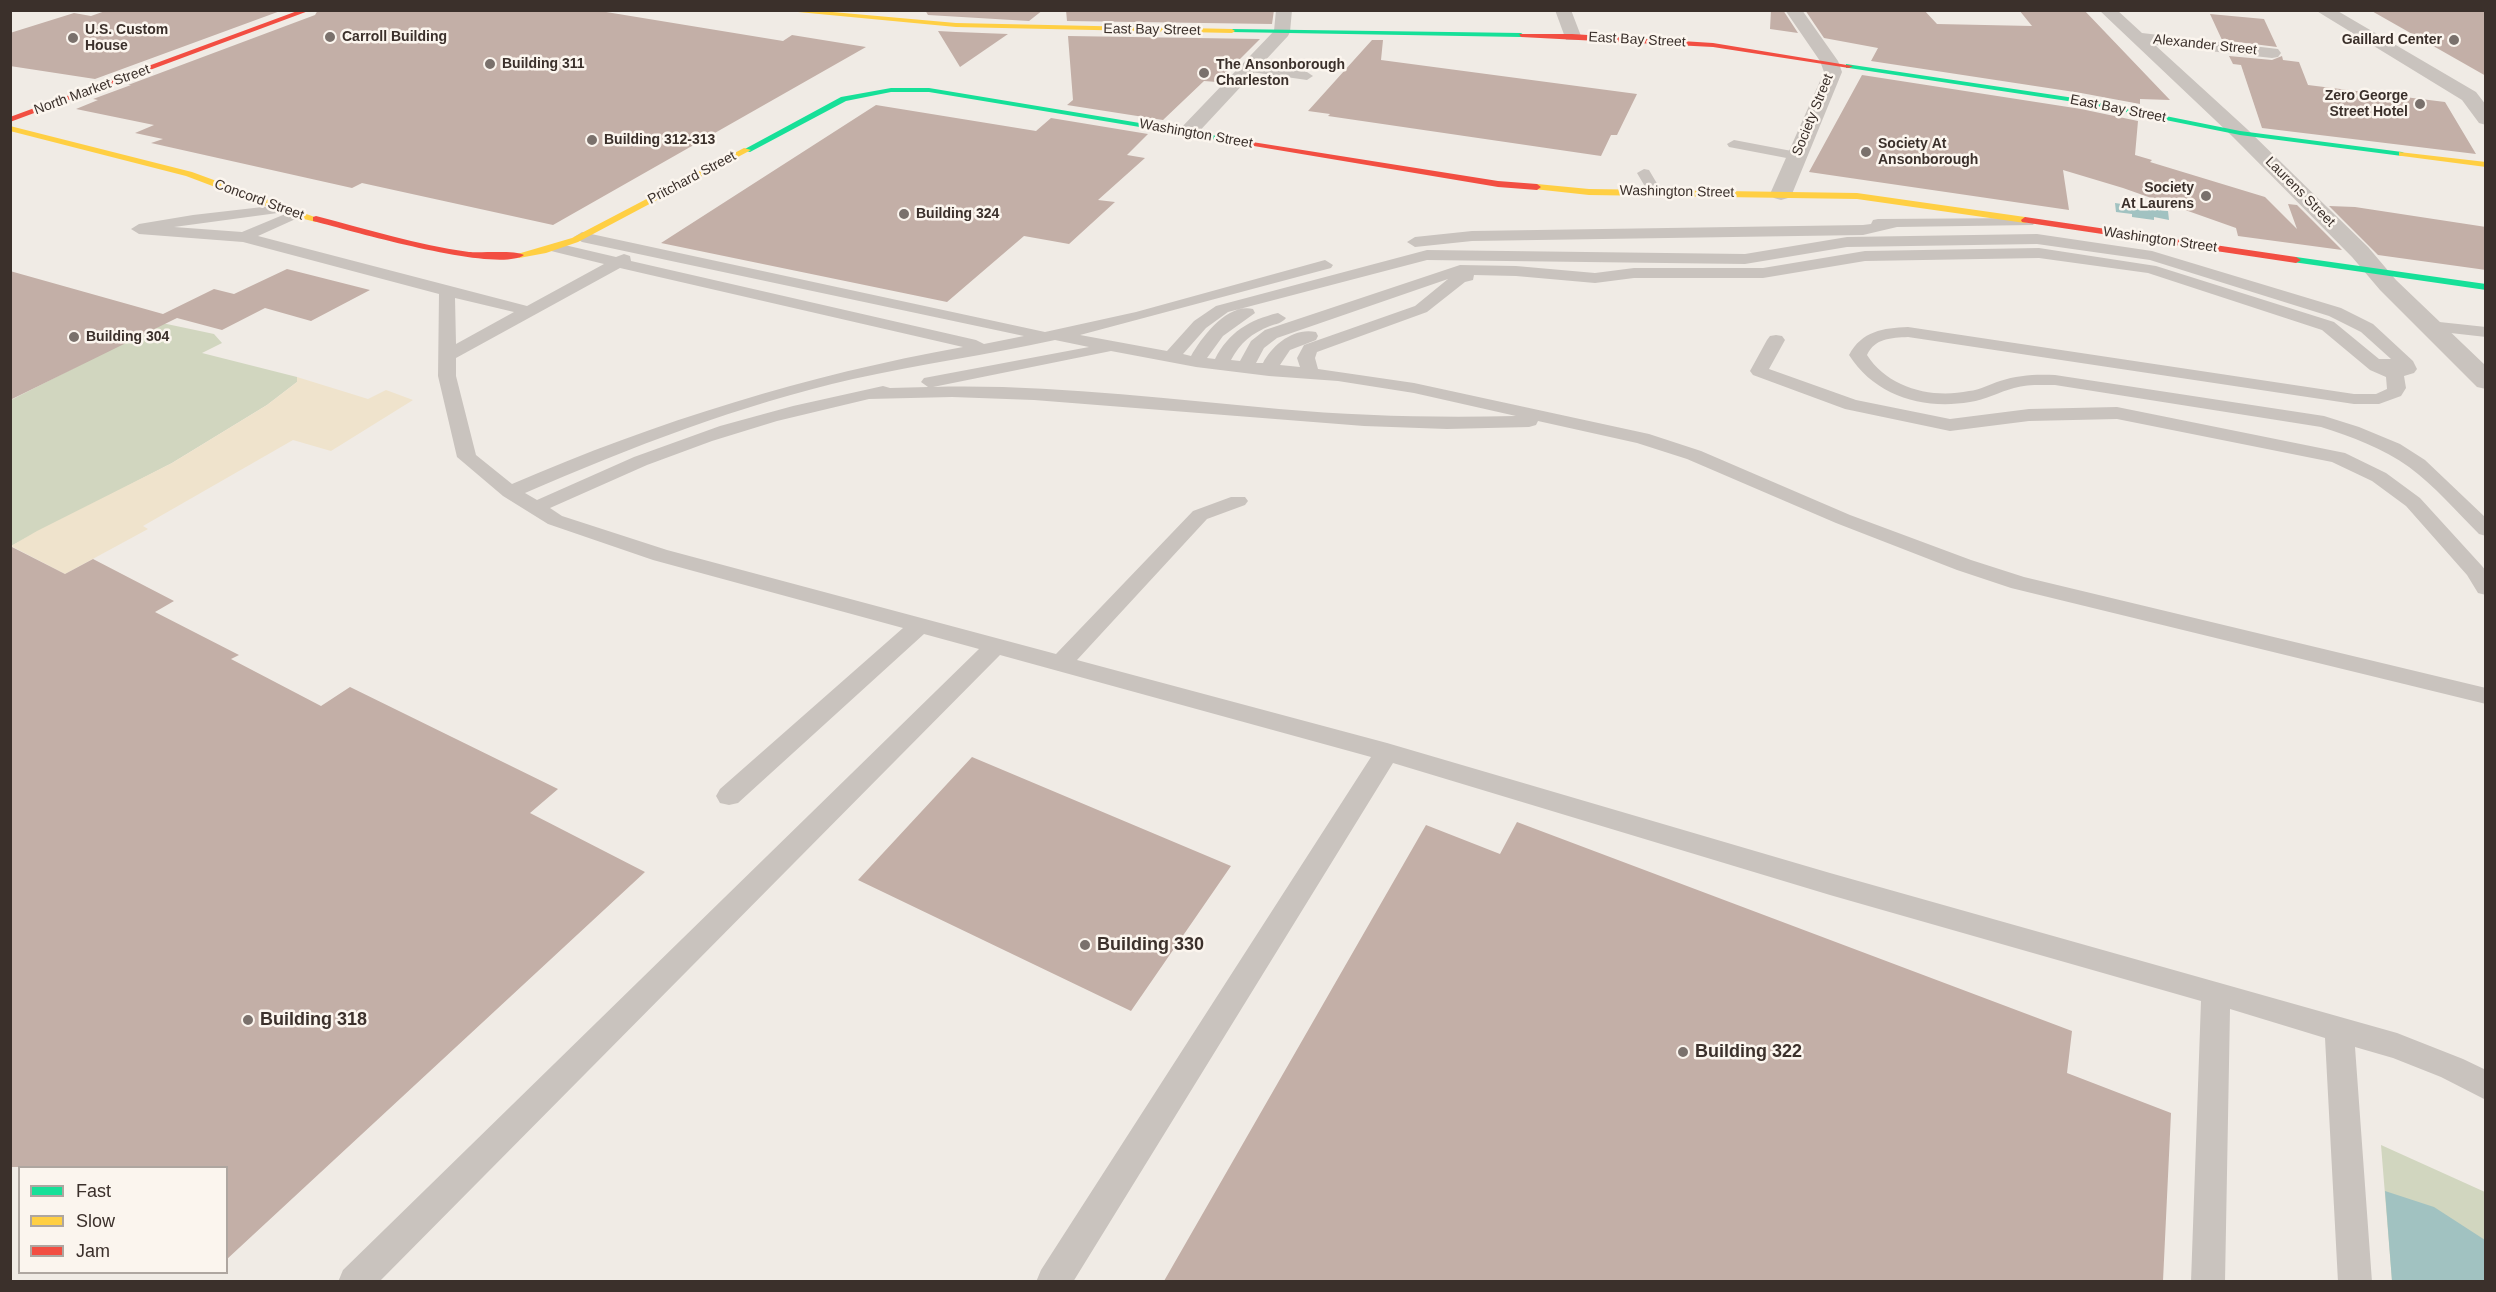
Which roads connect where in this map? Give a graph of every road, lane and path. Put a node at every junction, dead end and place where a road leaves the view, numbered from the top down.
1 (308, 10) edge
2 (780, 10) edge
3 (1284, 10) edge
4 (1563, 10) edge
5 (1793, 10) edge
6 (2107, 10) edge
7 (2323, 10) edge
8 (1282, 32) junction
9 (1572, 36) junction
10 (2137, 38) junction
11 (2272, 53) dead end
12 (1829, 61) junction
13 (1248, 68) junction
14 (1307, 76) dead end
15 (2456, 89) junction
16 (2486, 89) edge
17 (871, 93) joint
18 (2486, 119) edge
19 (10, 120) edge
20 (10, 128) edge
21 (1187, 133) junction
22 (2240, 133) junction
23 (1734, 144) dead end
24 (1797, 156) junction
25 (2486, 165) edge
26 (1644, 173) dead end
27 (1655, 192) junction
28 (1781, 194) junction
29 (287, 212) junction
30 (2038, 222) junction
31 (244, 237) junction
32 (582, 237) junction
33 (556, 248) junction
34 (641, 249) junction
35 (1457, 255) junction
36 (510, 256) joint
37 (618, 262) junction
38 (2377, 272) junction
39 (2486, 287) edge
40 (447, 291) junction
41 (1442, 292) junction
42 (529, 311) junction
43 (2430, 326) junction
44 (2486, 332) edge
45 (1051, 335) junction
46 (1776, 340) dead end
47 (1115, 347) junction
48 (986, 348) junction
49 (447, 356) junction
50 (1171, 358) junction
51 (1196, 362) junction
52 (2372, 364) junction
53 (1220, 365) junction
54 (1245, 368) junction
55 (1269, 370) junction
56 (2395, 373) junction
57 (1311, 374) junction
58 (2486, 381) edge
59 (869, 394) junction
60 (1556, 419) junction
61 (510, 492) junction
62 (1238, 501) dead end
63 (535, 508) junction
64 (2486, 530) edge
65 (2486, 588) edge
66 (920, 625) junction
67 (996, 645) junction
68 (1061, 663) junction
69 (2486, 696) edge
70 (1387, 752) junction
71 (729, 796) dead end
72 (2216, 993) junction
73 (2339, 1029) junction
74 (2486, 1086) edge
75 (355, 1281) edge
76 (1053, 1281) edge
77 (2208, 1281) edge
78 (2355, 1281) edge

1 - 19 street, North Market Street
2 - 8 street, East Bay Street
3 - 8 street
4 - 9 street
5 - 12 street, Society Street
6 - 10 street, Laurens Street
7 - 15 street
8 - 9 street, East Bay Street
8 - 13 street
9 - 12 street, East Bay Street
10 - 11 street, Alexander Street
10 - 22 street, Laurens Street
12 - 22 street, East Bay Street
12 - 24 street, Society Street
13 - 14 lane
13 - 21 street
15 - 16 street
15 - 18 street
17 - 21 street, Washington Street
17 - 32 street, Pritchard Street
20 - 29 street, Concord Street
21 - 27 street, Washington Street
22 - 25 street, East Bay Street
22 - 38 street, Laurens Street
23 - 24 lane
24 - 28 street, Society Street
26 - 27 lane
27 - 28 street, Washington Street
28 - 30 street, Washington Street
29 - 31 lane
29 - 31 lane
29 - 36 street, Concord Street
30 - 38 street, Washington Street
30 - 45 lane
31 - 40 lane
32 - 33 street, Pritchard Street
32 - 34 lane
33 - 36 street, Pritchard Street
33 - 37 lane
34 - 37 lane
34 - 45 lane
35 - 50 lane
35 - 51 lane
35 - 56 lane
37 - 42 lane
37 - 48 lane
38 - 39 street, Washington Street
38 - 43 street, Laurens Street
40 - 42 lane
40 - 49 lane
41 - 52 lane
41 - 55 lane
41 - 57 lane
42 - 49 lane
43 - 44 lane
43 - 58 street, Laurens Street
45 - 47 lane
45 - 48 lane
46 - 65 lane
47 - 50 lane
47 - 59 lane
48 - 61 lane
49 - 61 lane
50 - 51 lane
51 - 53 lane
52 - 54 lane
52 - 56 lane
53 - 54 lane
53 - 56 lane
54 - 55 lane
55 - 57 lane
56 - 64 lane
57 - 60 lane
59 - 60 lane
59 - 63 lane
60 - 69 lane
61 - 63 lane
62 - 68 lane
63 - 66 lane
66 - 67 lane
66 - 71 lane
67 - 68 lane
67 - 75 lane
68 - 70 lane
70 - 72 lane
70 - 76 lane
72 - 73 lane
72 - 77 lane
73 - 74 lane
73 - 78 lane

